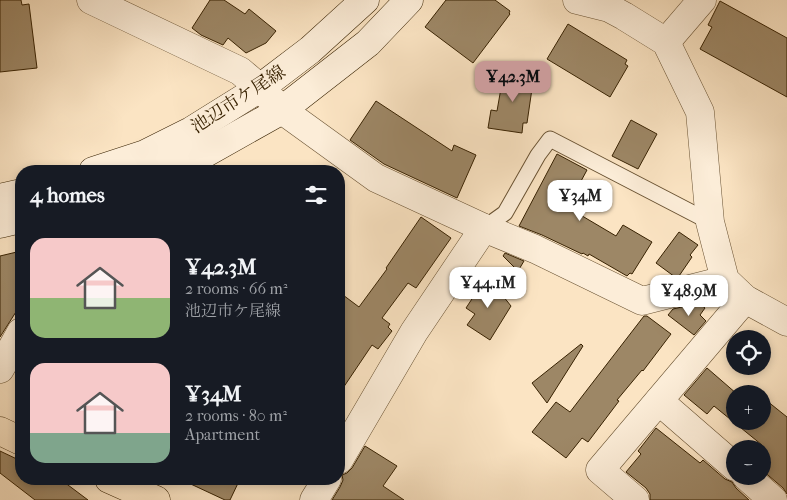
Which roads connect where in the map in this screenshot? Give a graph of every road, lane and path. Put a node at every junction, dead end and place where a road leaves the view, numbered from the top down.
1 (90, 0) edge
2 (365, 0) edge
3 (409, 0) edge
4 (577, 0) edge
5 (702, 0) edge
6 (666, 42) junction
7 (260, 88) junction
8 (282, 110) junction
9 (112, 165) edge
10 (180, 165) edge
11 (15, 194) edge
12 (0, 198) edge
13 (15, 220) edge
14 (710, 222) junction
15 (0, 224) edge
16 (484, 228) junction
17 (726, 280) junction
18 (745, 299) junction
19 (787, 322) edge
20 (15, 343) edge
21 (0, 369) edge
22 (659, 401) junction
23 (0, 431) edge
24 (15, 438) edge
25 (345, 450) edge
26 (726, 459) edge
27 (125, 485) edge
28 (323, 485) edge
29 (756, 485) edge
30 (156, 500) edge
31 (314, 500) edge
32 (636, 500) edge
33 (773, 500) edge

1 - 7 street
2 - 7 street, 池辺市ケ尾線
3 - 8 street, 池辺市ケ尾線
4 - 6 street
5 - 6 street
6 - 14 street
7 - 8 street
7 - 9 street, 池辺市ケ尾線
8 - 10 street, 池辺市ケ尾線
8 - 16 street
11 - 12 street
13 - 15 street
14 - 16 lane
14 - 17 street
16 - 17 street
16 - 25 street
17 - 18 street
18 - 19 street
18 - 22 street
20 - 21 street
22 - 26 street
22 - 32 street
23 - 24 main road
27 - 30 main road
28 - 31 street
29 - 33 street

